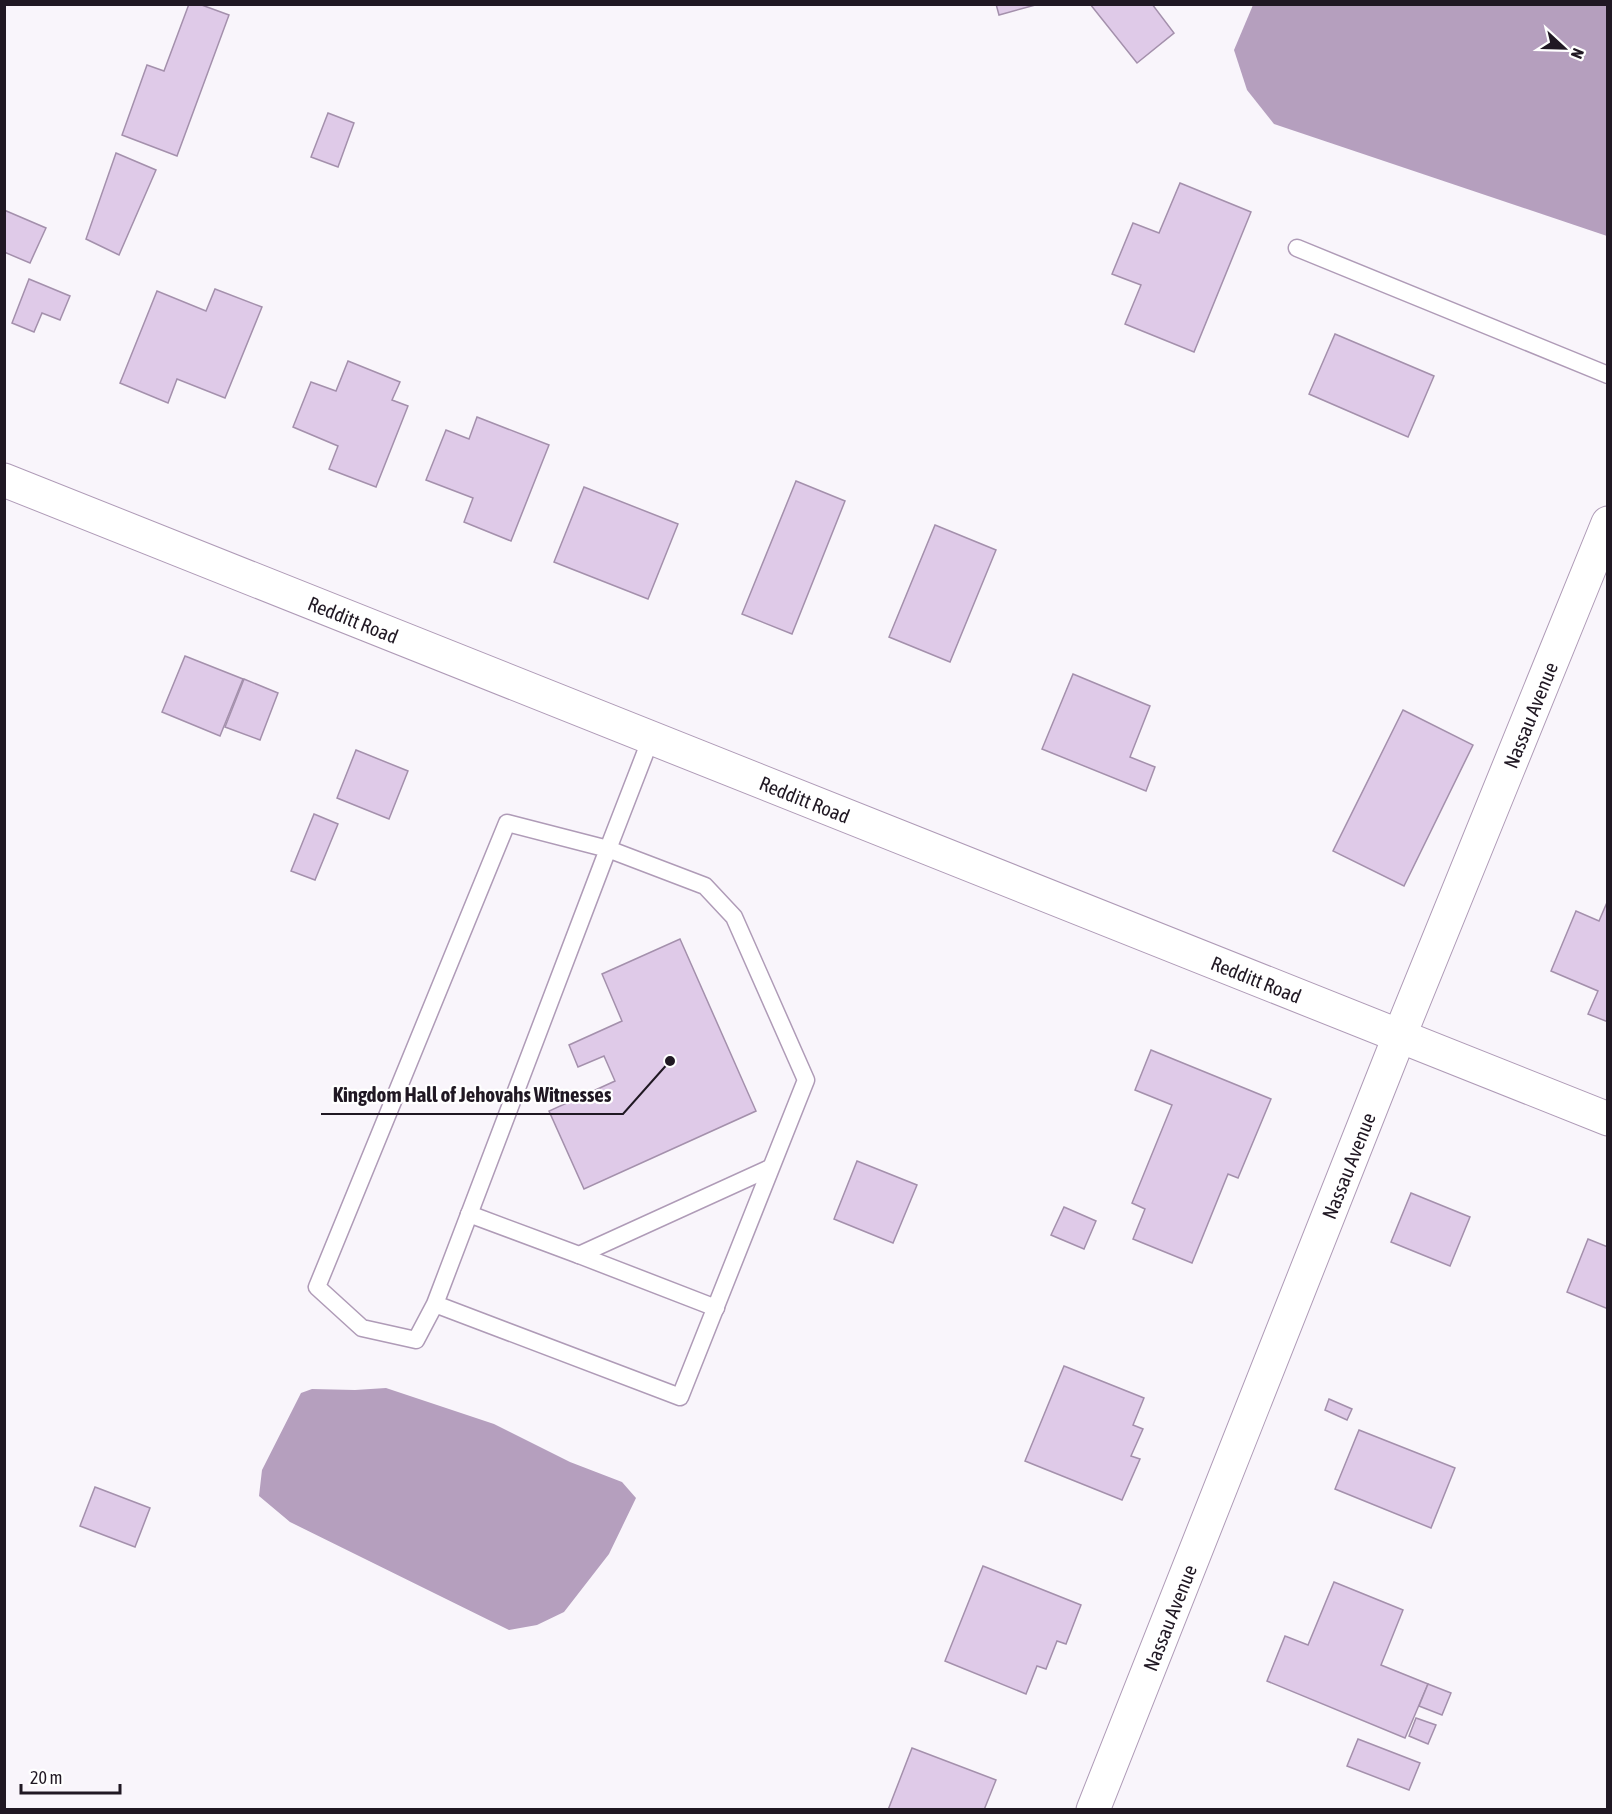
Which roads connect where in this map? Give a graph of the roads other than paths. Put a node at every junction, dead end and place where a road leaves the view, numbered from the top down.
1 (1297, 248) dead end
2 (1608, 375) edge
3 (4, 480) edge
4 (1608, 523) edge
5 (651, 738) junction
6 (608, 849) junction
7 (1399, 1037) junction
8 (1608, 1119) edge
9 (771, 1168) junction
10 (469, 1214) junction
11 (579, 1255) junction
12 (435, 1304) junction
13 (716, 1308) junction
14 (1092, 1809) edge

1 - 2 lane
3 - 5 street, Redditt Road
4 - 7 street, Nassau Avenue
5 - 6 lane
5 - 7 street, Redditt Road
6 - 9 lane
6 - 10 lane
6 - 12 lane
7 - 8 street, Redditt Road
7 - 14 street, Nassau Avenue
9 - 11 lane
9 - 13 lane
10 - 11 lane
10 - 12 lane
11 - 13 lane
12 - 13 lane

